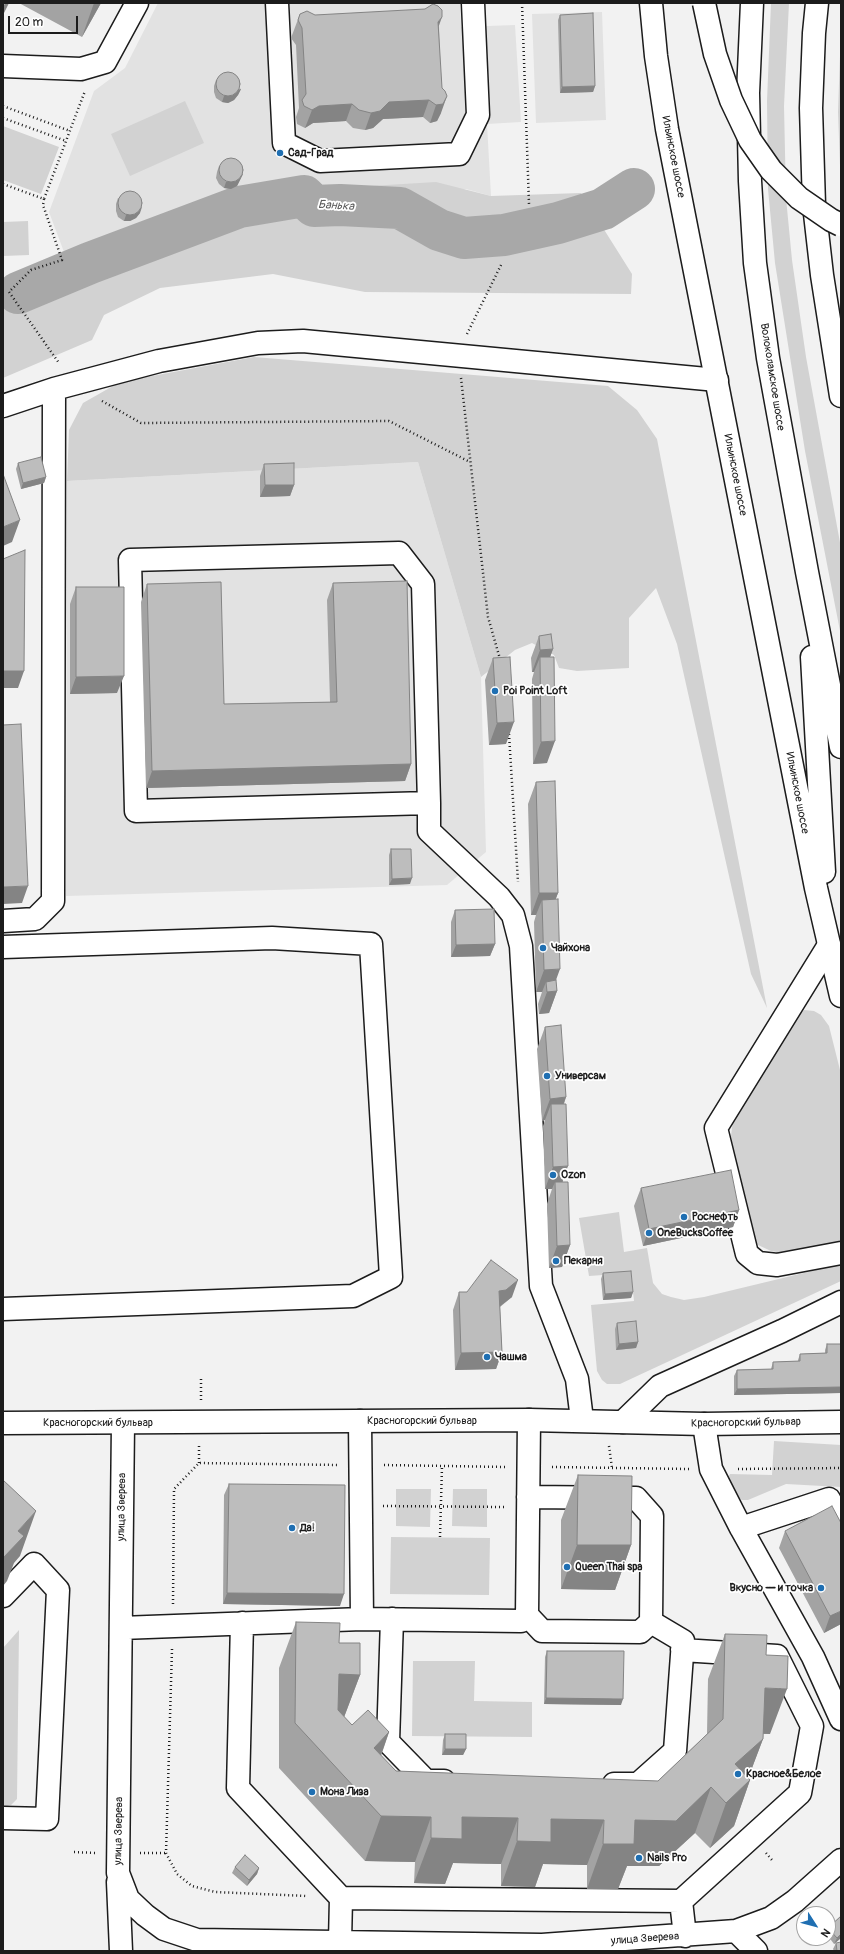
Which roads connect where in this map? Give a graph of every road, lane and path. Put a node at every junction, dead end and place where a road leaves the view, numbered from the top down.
1 (137, 3) edge
2 (277, 3) edge
3 (473, 3) edge
4 (522, 3) edge
5 (650, 3) edge
6 (704, 3) edge
7 (752, 3) edge
8 (818, 3) edge
9 (3, 66) edge
10 (86, 68) junction
11 (3, 106) edge
12 (3, 118) edge
13 (70, 131) junction
14 (66, 141) junction
15 (3, 184) edge
16 (44, 199) junction
17 (529, 204) dead end
18 (841, 225) edge
19 (502, 263) dead end
20 (459, 355) junction
21 (717, 380) junction
22 (64, 386) junction
23 (841, 396) edge
24 (3, 406) edge
25 (470, 462) junction
26 (806, 572) junction
27 (501, 662) edge
28 (508, 732) edge
29 (841, 747) edge
30 (429, 803) junction
31 (518, 883) dead end
32 (3, 921) edge
33 (829, 945) junction
34 (3, 948) edge
35 (841, 996) edge
36 (841, 1253) edge
37 (841, 1302) edge
38 (3, 1309) edge
39 (529, 1420) junction
40 (582, 1420) junction
41 (360, 1421) junction
42 (623, 1422) junction
43 (841, 1422) edge
44 (3, 1423) edge
45 (123, 1423) junction
46 (704, 1424) junction
47 (608, 1446) dead end
48 (359, 1465) junction
49 (442, 1466) junction
50 (529, 1467) junction
51 (612, 1468) junction
52 (841, 1468) edge
53 (711, 1469) junction
54 (528, 1502) junction
55 (359, 1506) junction
56 (441, 1507) junction
57 (841, 1522) edge
58 (741, 1528) junction
59 (440, 1537) dead end
60 (3, 1596) edge
61 (527, 1615) junction
62 (362, 1619) junction
63 (392, 1619) junction
64 (651, 1622) junction
65 (242, 1623) junction
66 (173, 1625) junction
67 (120, 1628) junction
68 (682, 1650) junction
69 (841, 1719) edge
70 (465, 1782) edge
71 (591, 1784) edge
72 (3, 1818) edge
73 (841, 1860) edge
74 (118, 1872) junction
75 (341, 1898) junction
76 (681, 1901) junction
77 (736, 1931) junction
78 (685, 1936) junction
79 (197, 1940) junction
80 (340, 1942) junction
81 (311, 1947) edge
82 (436, 1948) edge
83 (542, 1948) edge
84 (121, 1951) edge
85 (177, 1951) edge
86 (756, 1951) edge

1 - 10 main road
2 - 3 main road
4 - 17 path
5 - 21 main road, Ильинское шоссе
6 - 18 main road, bridge
7 - 26 main road, Волоколамское шоссе
8 - 23 main road
9 - 10 main road
10 - 13 path
11 - 13 path
12 - 14 path
13 - 14 path
14 - 16 path
15 - 16 path
16 - 22 path
19 - 20 path
20 - 21 main road
20 - 22 main road
20 - 25 path
21 - 33 main road, Ильинское шоссе
22 - 24 main road
22 - 25 path
22 - 32 main road
25 - 27 path
26 - 29 main road, Волоколамское шоссе
26 - 33 main road
28 - 31 path
30 - 30 main road
30 - 40 main road
33 - 35 main road
33 - 36 main road
34 - 38 main road
37 - 42 main road
39 - 40 main road, Красногорский бульвар
39 - 41 main road, Красногорский бульвар
39 - 50 main road
40 - 42 main road, Красногорский бульвар
41 - 45 main road, Красногорский бульвар
41 - 48 main road
42 - 46 main road, Красногорский бульвар
43 - 46 main road, Красногорский бульвар
44 - 45 main road, Красногорский бульвар
45 - 67 main road, улица Зверева
46 - 53 main road
47 - 51 path
48 - 49 path
48 - 55 main road
48 - 66 path
49 - 50 path
49 - 56 path
50 - 51 path
50 - 54 main road
51 - 53 path
52 - 53 path
53 - 58 main road
54 - 56 path
54 - 61 main road
54 - 64 main road
55 - 56 path
55 - 62 main road
56 - 59 path
57 - 58 main road
58 - 69 main road
60 - 72 main road
61 - 63 main road
61 - 64 main road
62 - 63 main road
62 - 65 main road
63 - 70 main road
64 - 68 main road
65 - 66 main road
65 - 75 main road
66 - 67 main road
66 - 75 path
67 - 74 main road, улица Зверева
68 - 71 main road
68 - 76 main road
73 - 77 main road, улица Зверева
74 - 79 main road, улица Зверева
74 - 84 main road
75 - 76 main road
75 - 80 main road
76 - 78 main road
77 - 78 main road, улица Зверева
77 - 86 main road
78 - 83 main road, улица Зверева
79 - 81 main road, улица Зверева
79 - 85 main road
80 - 81 main road, улица Зверева
80 - 82 main road, улица Зверева
82 - 83 main road, улица Зверева

